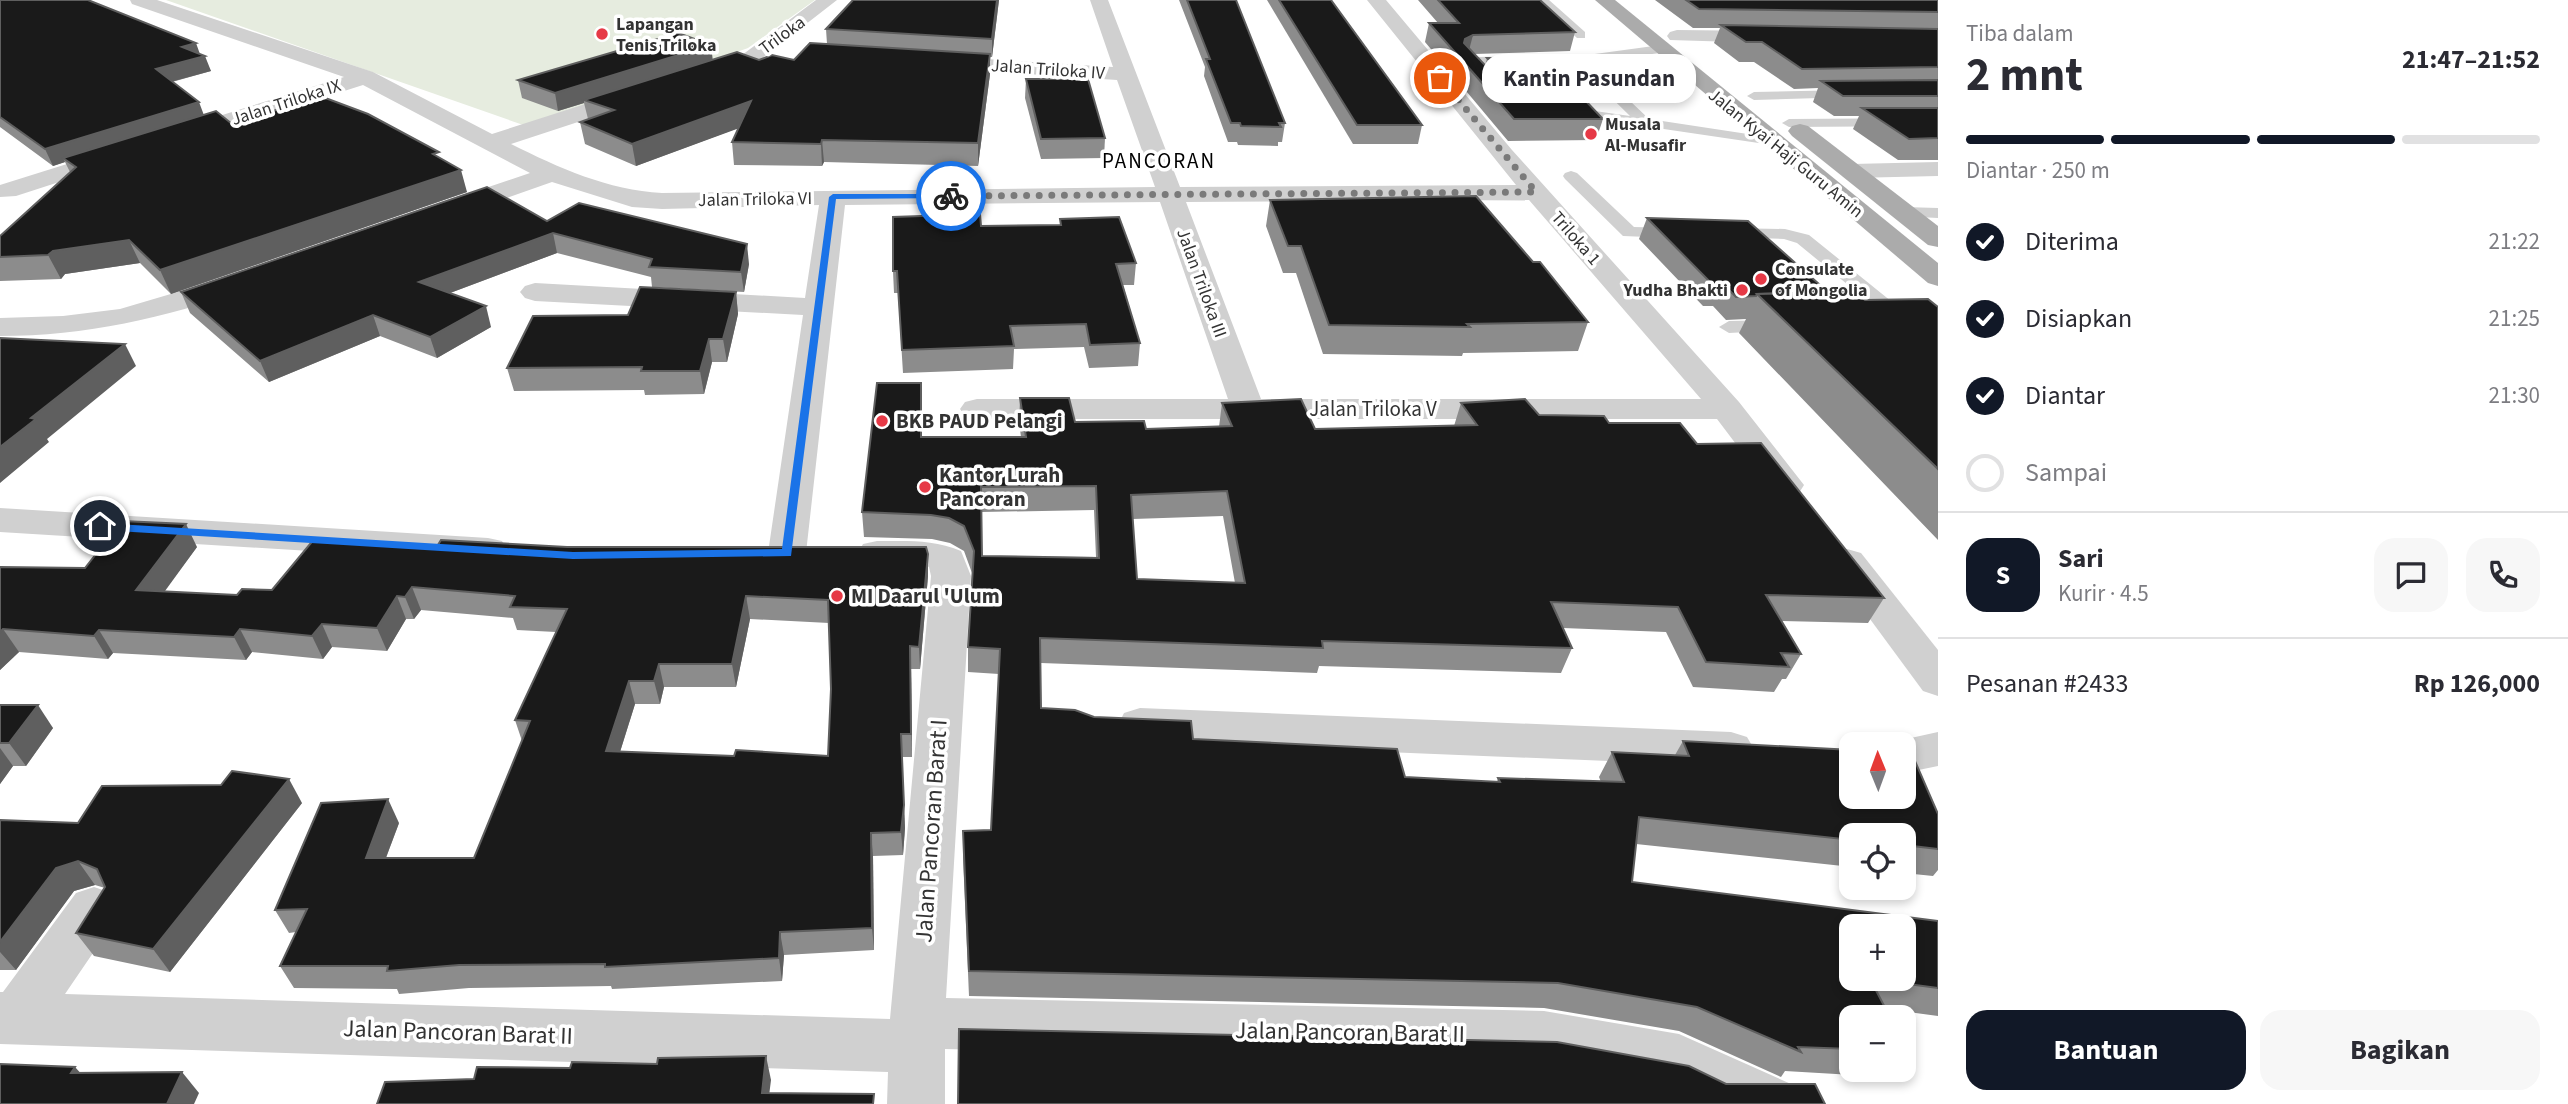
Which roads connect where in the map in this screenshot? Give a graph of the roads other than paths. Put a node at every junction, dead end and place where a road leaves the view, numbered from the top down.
1 (139, 0) edge
2 (828, 0) edge
3 (1099, 0) edge
4 (1376, 0) edge
5 (1542, 0) edge
6 (1604, 0) edge
7 (1633, 0) edge
8 (1581, 35) dead end
9 (1789, 38) edge
10 (1662, 45) junction
11 (761, 51) junction
12 (788, 53) dead end
13 (923, 61) edge
14 (1580, 61) junction
15 (1126, 74) junction
16 (365, 77) junction
17 (685, 80) edge
18 (1491, 86) edge
19 (659, 88) edge
20 (1860, 94) edge
21 (1754, 96) junction
22 (1919, 105) edge
23 (1557, 109) edge
24 (1938, 119) edge
25 (1643, 121) junction
26 (1789, 123) junction
27 (1810, 139) junction
28 (1836, 139) dead end
29 (1763, 141) junction
30 (492, 142) junction
31 (1938, 169) edge
32 (1852, 171) junction
33 (551, 174) junction
34 (1572, 176) dead end
35 (1536, 192) junction
36 (2, 193) edge
37 (1170, 195) junction
38 (833, 197) junction
39 (1904, 212) junction
40 (1938, 212) edge
41 (420, 220) edge
42 (1938, 239) edge
43 (263, 275) edge
44 (1938, 277) edge
45 (535, 292) dead end
46 (817, 307) junction
47 (1938, 321) edge
48 (1908, 322) junction
49 (1880, 323) edge
50 (1798, 325) edge
51 (0, 327) edge
52 (1729, 327) dead end
53 (1938, 348) edge
54 (977, 409) dead end
55 (1248, 409) junction
56 (1727, 409) junction
57 (1803, 507) edge
58 (0, 520) edge
59 (1829, 539) edge
60 (517, 552) edge
61 (787, 553) junction
62 (747, 554) edge
63 (1938, 680) edge
64 (1105, 723) edge
65 (1938, 748) edge
66 (1767, 751) edge
67 (1916, 753) edge
68 (94, 909) edge
69 (8, 1018) edge
70 (917, 1034) junction
71 (916, 1104) edge
72 (1770, 1104) edge

1 - 16 street, Jalan Triloka VI
2 - 11 street, Triloka
3 - 15 street, Jalan Triloka III
4 - 35 street, Triloka 1
5 - 8 lane
6 - 10 main road, Jalan Kyai Haji Guru Amin
7 - 10 main road, Jalan Kyai Haji Guru Amin
9 - 10 street
10 - 14 lane
10 - 21 main road, Jalan Kyai Haji Guru Amin
10 - 29 main road, Jalan Kyai Haji Guru Amin
11 - 12 street
11 - 17 street, Triloka
13 - 15 street, Jalan Triloka IV
14 - 18 lane
14 - 25 lane
15 - 37 street, Jalan Triloka III
16 - 30 street, Jalan Triloka VI
16 - 36 street, Jalan Triloka IX
19 - 30 street
20 - 21 lane
21 - 26 main road, Jalan Kyai Haji Guru Amin
22 - 24 lane
23 - 25 lane
24 - 26 lane
25 - 29 lane
26 - 27 main road, Jalan Kyai Haji Guru Amin
27 - 28 lane
27 - 32 main road, Jalan Kyai Haji Guru Amin
29 - 44 main road, Jalan Kyai Haji Guru Amin
30 - 33 street, Jalan Triloka VI
31 - 32 street
32 - 39 main road, Jalan Kyai Haji Guru Amin
33 - 38 street, Jalan Triloka VI
33 - 41 street
34 - 48 lane
35 - 37 street, Jalan Triloka VI
35 - 56 street, Triloka 1
37 - 38 street, Jalan Triloka VI
37 - 55 street, Jalan Triloka III
38 - 46 street
39 - 40 lane
39 - 42 main road, Jalan Kyai Haji Guru Amin
43 - 51 street
45 - 46 street
46 - 61 street
47 - 48 lane
48 - 49 lane
48 - 53 lane
50 - 52 lane
54 - 55 street, Jalan Triloka V
55 - 56 street, Jalan Triloka V
56 - 57 street, Triloka 1
58 - 60 street
59 - 63 street
61 - 62 street
61 - 70 street, Jalan Pancoran Barat I
64 - 66 street
65 - 67 street
68 - 69 street
69 - 70 street, Jalan Pancoran Barat II
70 - 71 street, Jalan Pancoran Barat I
70 - 72 street, Jalan Pancoran Barat II

